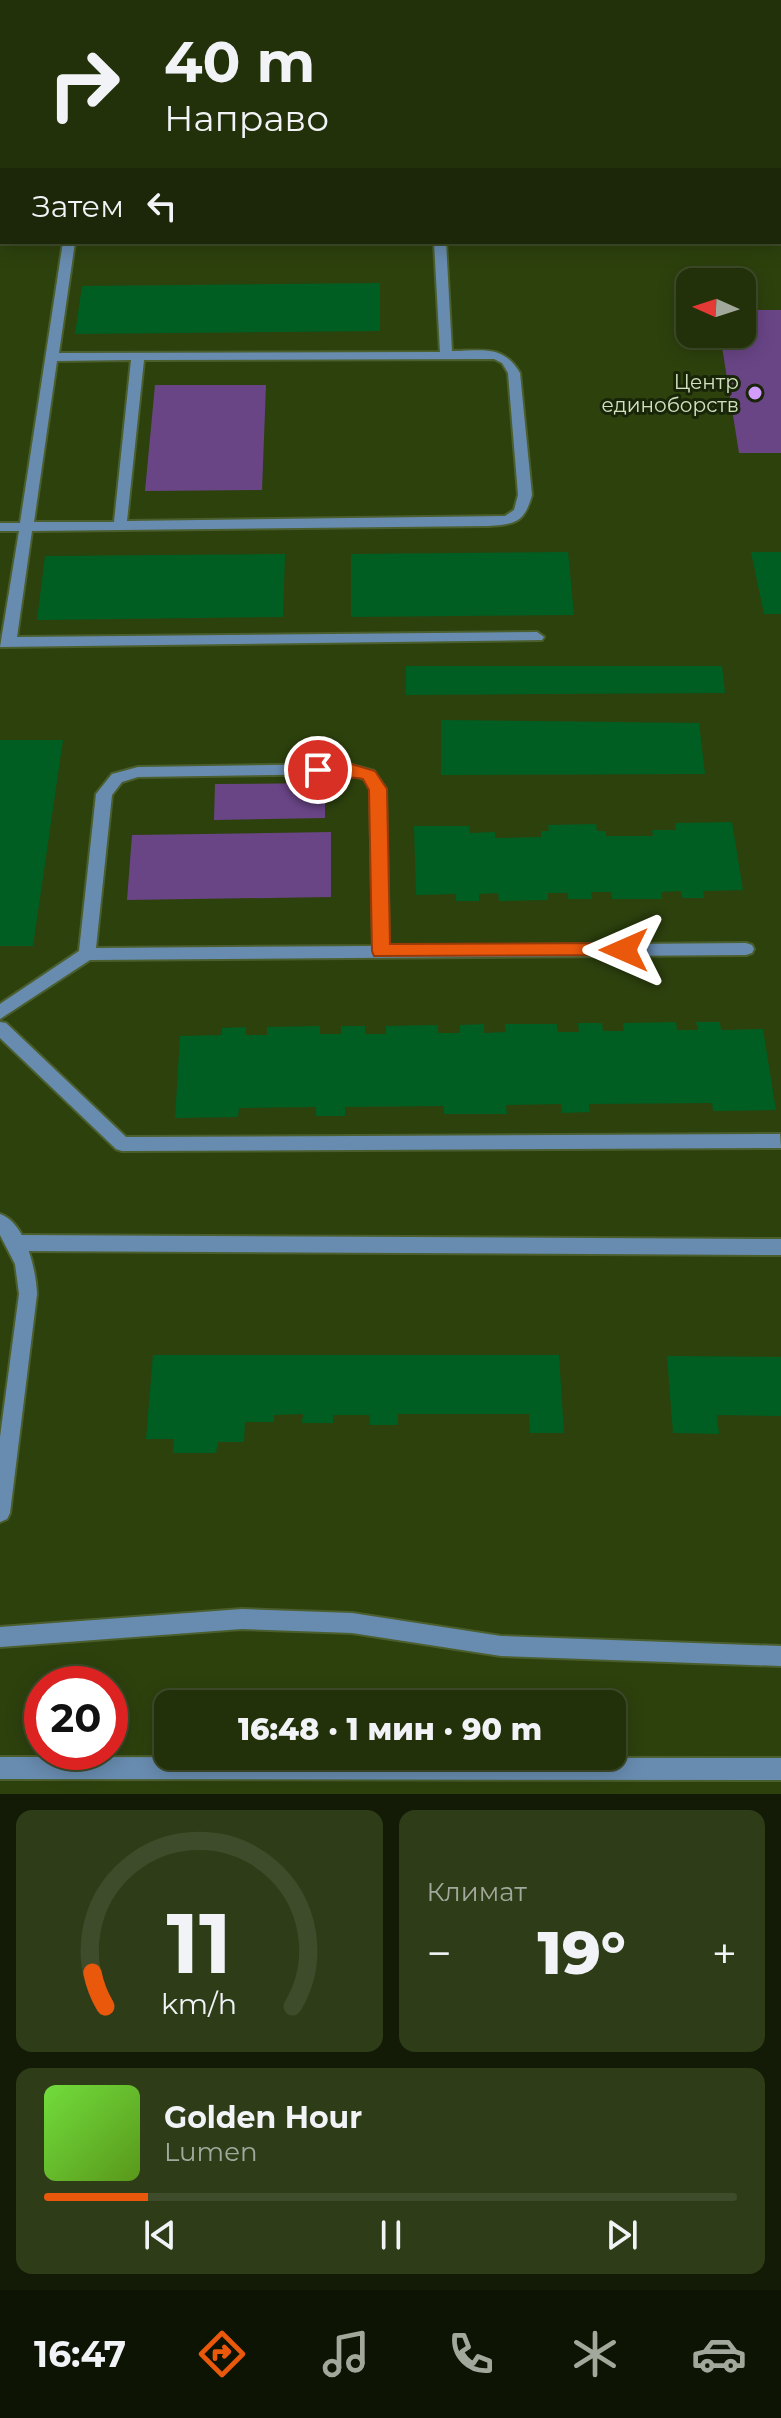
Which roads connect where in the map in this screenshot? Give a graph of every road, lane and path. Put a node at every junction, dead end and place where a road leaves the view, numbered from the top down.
1 (69, 244) edge
2 (440, 244) edge
3 (446, 354) junction
4 (138, 356) junction
5 (52, 357) junction
6 (120, 525) junction
7 (26, 526) junction
8 (0, 527) edge
9 (537, 637) dead end
10 (4, 642) edge
11 (746, 949) dead end
12 (381, 951) junction
13 (87, 954) junction
14 (0, 1013) edge
15 (0, 1028) edge
16 (780, 1141) edge
17 (0, 1222) edge
18 (18, 1243) junction
19 (781, 1247) edge
20 (0, 1513) edge
21 (0, 1637) edge
22 (781, 1656) edge
23 (0, 1768) edge
24 (781, 1769) edge

1 - 5 street
2 - 3 street
3 - 4 street
3 - 6 street
4 - 5 street
4 - 6 street
5 - 7 street
6 - 7 street
7 - 8 street
7 - 10 street
9 - 10 street
11 - 12 street
12 - 13 street
12 - 13 street
13 - 14 street
15 - 16 street
17 - 18 street
18 - 19 street
18 - 20 street
21 - 22 street
23 - 24 street

